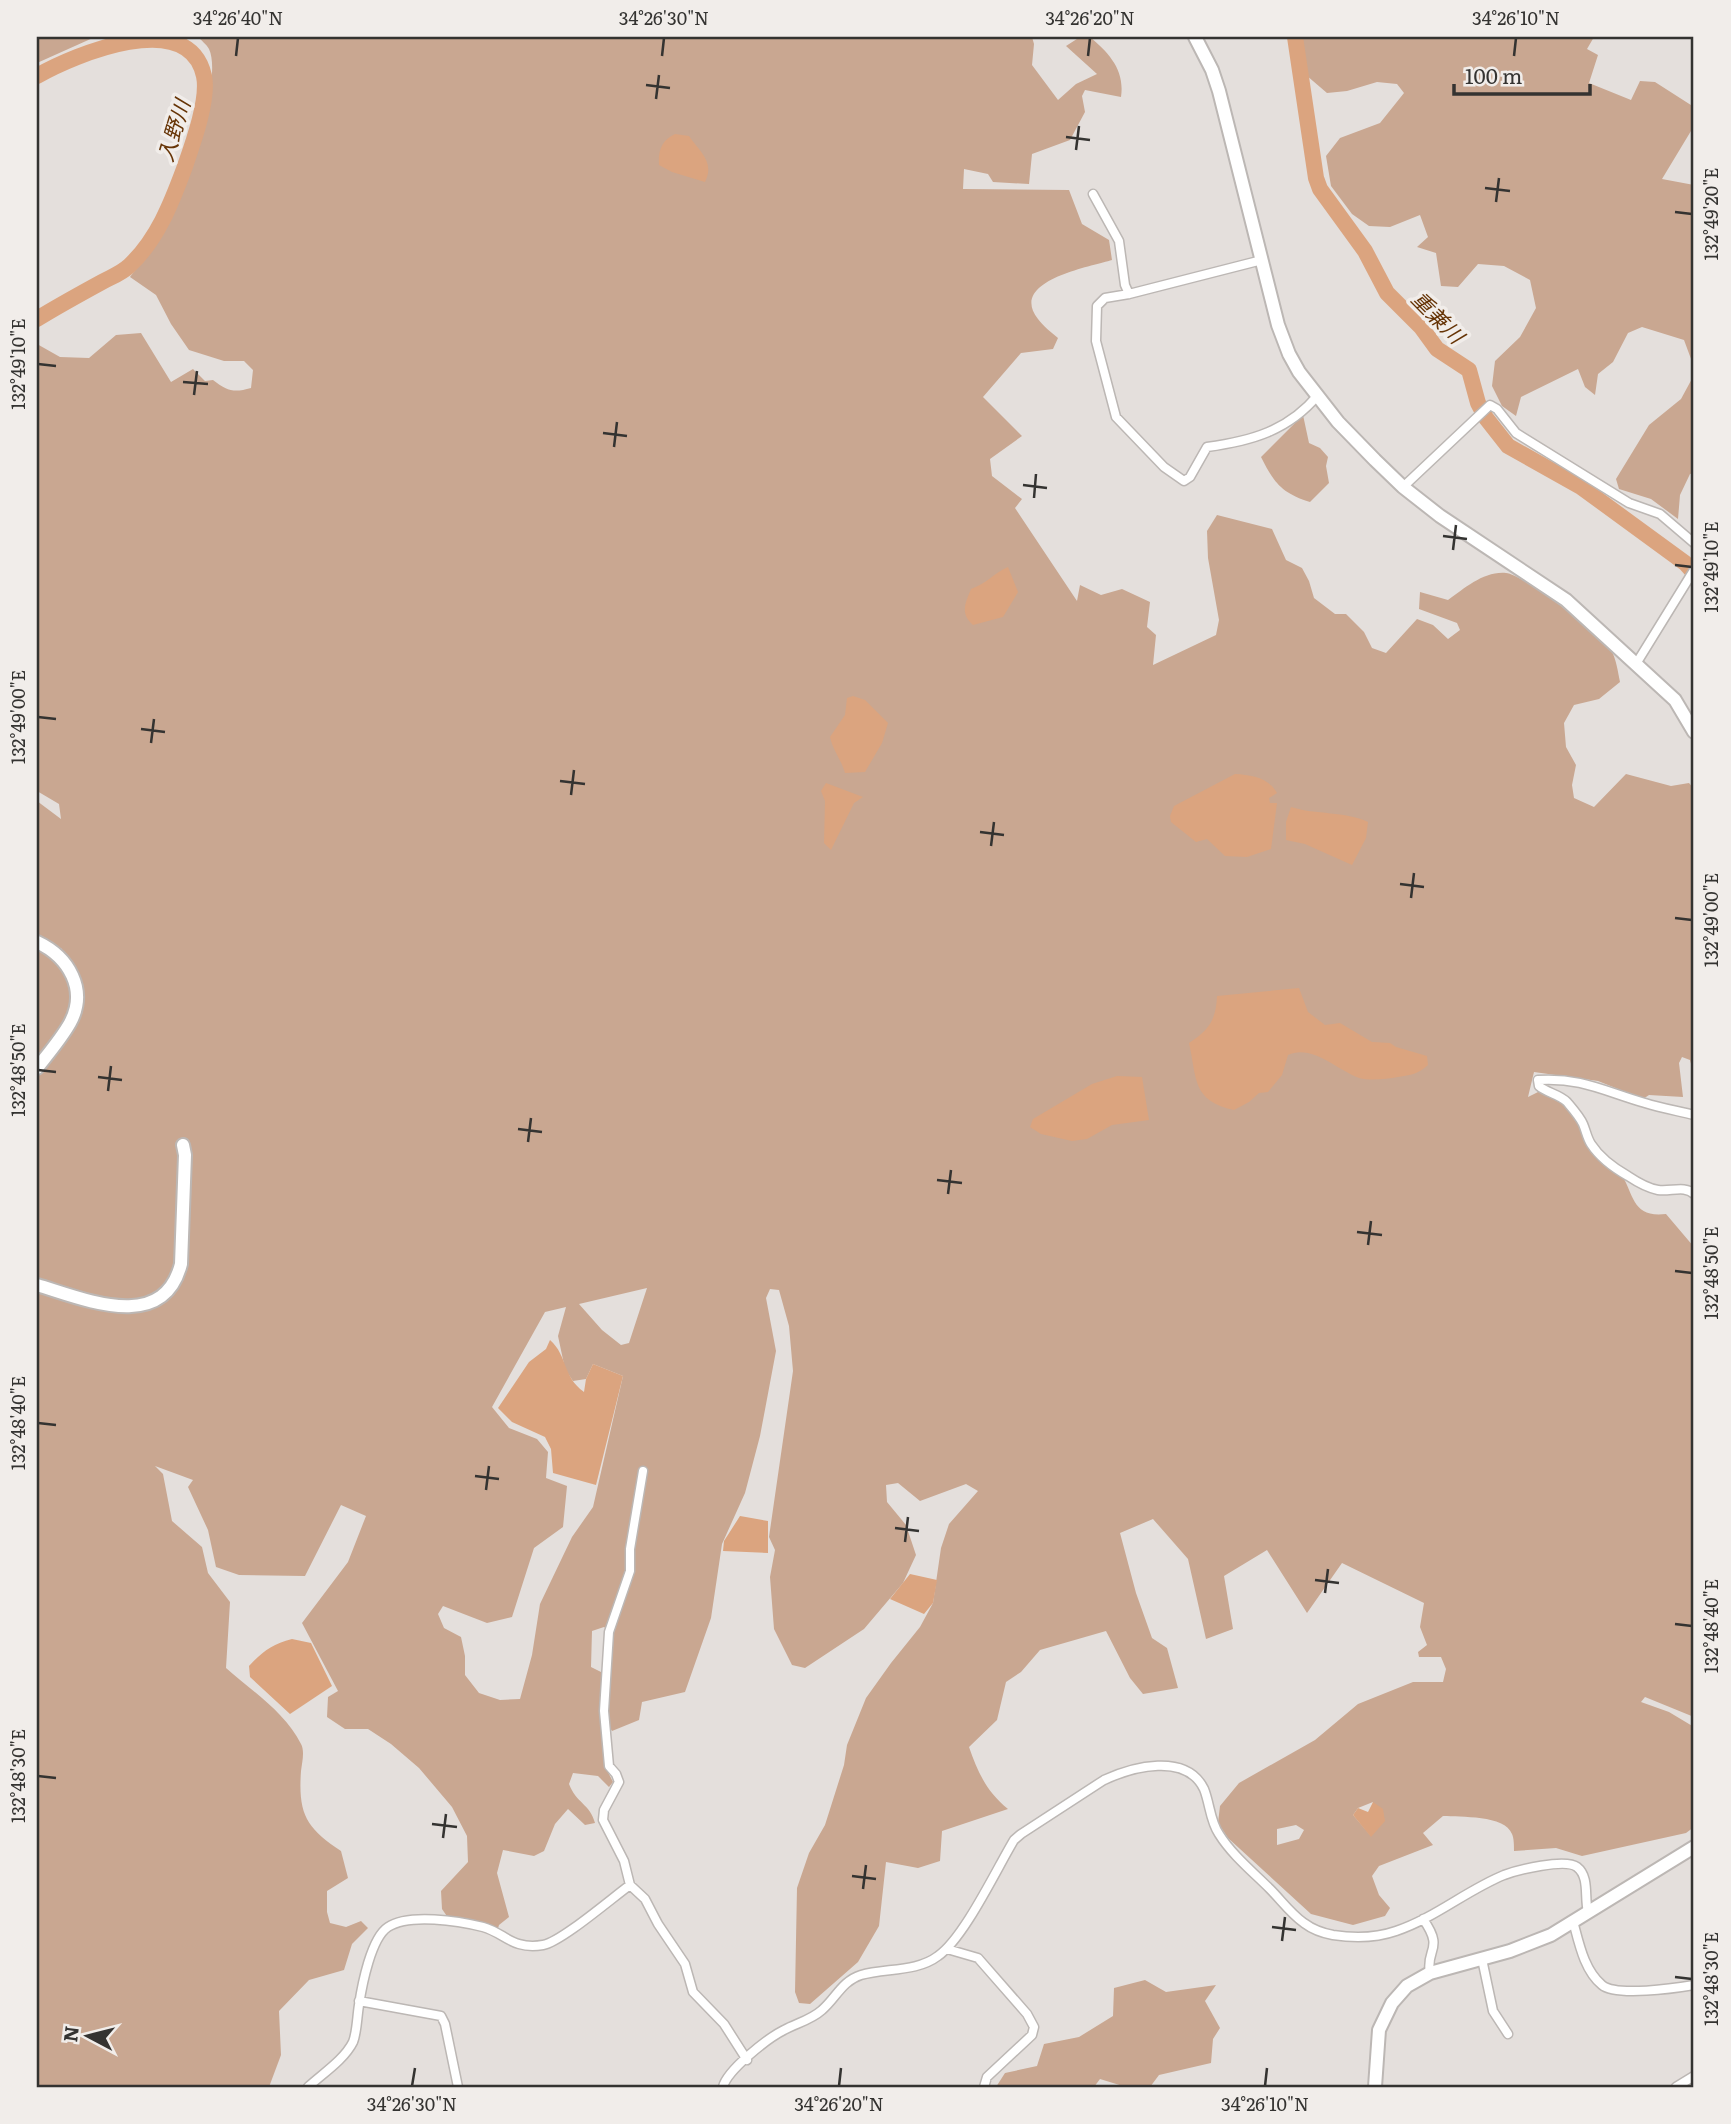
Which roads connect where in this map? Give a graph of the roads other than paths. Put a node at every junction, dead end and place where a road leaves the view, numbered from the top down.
1 (1195, 37) edge
2 (1093, 194) dead end
3 (1262, 260) junction
4 (1129, 294) junction
5 (1318, 395) junction
6 (1403, 488) junction
7 (1694, 543) edge
8 (1694, 570) edge
9 (1636, 664) junction
10 (1694, 732) edge
11 (37, 942) edge
12 (37, 1068) edge
13 (1694, 1115) edge
14 (183, 1145) dead end
15 (1694, 1194) edge
16 (37, 1284) edge
17 (643, 1471) dead end
18 (1694, 1847) edge
19 (630, 1885) junction
20 (1588, 1912) junction
21 (1423, 1919) junction
22 (1573, 1921) junction
23 (947, 1949) junction
24 (1482, 1959) junction
25 (1430, 1973) junction
26 (1694, 1985) edge
27 (359, 2001) junction
28 (1508, 2034) dead end
29 (747, 2060) junction
30 (1694, 2076) edge
31 (308, 2087) edge
32 (458, 2087) edge
33 (723, 2087) edge
34 (984, 2087) edge
35 (1375, 2087) edge
36 (1676, 2087) edge

1 - 3 street
2 - 4 street
3 - 4 street
3 - 5 street
4 - 5 street
5 - 6 street
6 - 7 street
6 - 9 street
8 - 9 street
9 - 10 street
11 - 12 street
13 - 15 street
14 - 16 street
17 - 19 street
18 - 20 street
19 - 27 street
19 - 29 street
20 - 21 street
20 - 22 street
21 - 23 street
21 - 25 street
22 - 24 street
22 - 26 street
23 - 29 street
23 - 34 street
24 - 25 street
24 - 28 street
25 - 35 street
27 - 31 street
27 - 32 street
29 - 33 street
30 - 36 street

